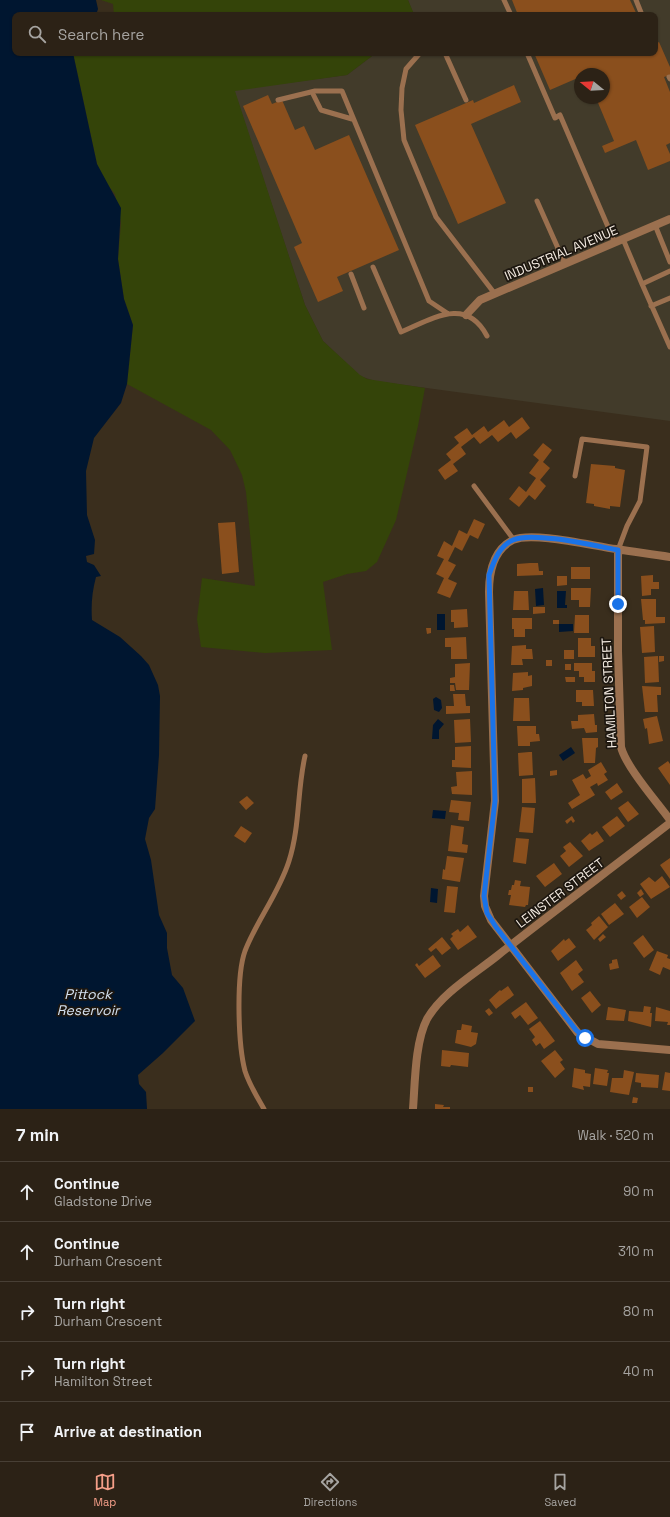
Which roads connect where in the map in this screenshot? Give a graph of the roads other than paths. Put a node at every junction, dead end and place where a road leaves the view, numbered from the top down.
1 (504, 0) edge
2 (636, 0) edge
3 (510, 12) edge
4 (641, 12) edge
5 (417, 56) edge
6 (446, 56) edge
7 (528, 56) edge
8 (312, 92) junction
9 (278, 100) dead end
10 (466, 100) dead end
11 (352, 119) junction
12 (537, 201) dead end
13 (670, 219) edge
14 (655, 225) junction
15 (619, 241) junction
16 (670, 262) edge
17 (565, 264) junction
18 (373, 267) dead end
19 (670, 271) edge
20 (351, 274) dead end
21 (642, 284) junction
22 (495, 294) junction
23 (670, 298) edge
24 (651, 306) junction
25 (364, 308) dead end
26 (447, 313) junction
27 (466, 315) junction
28 (487, 336) dead end
29 (670, 347) edge
30 (575, 476) dead end
31 (474, 486) dead end
32 (514, 540) junction
33 (618, 550) junction
34 (670, 557) edge
35 (305, 756) dead end
36 (670, 820) edge
37 (670, 823) edge
38 (511, 945) junction
39 (670, 1050) edge
40 (264, 1109) edge
41 (413, 1109) edge

1 - 3 lane
2 - 4 lane
5 - 22 lane
6 - 10 lane
7 - 15 lane
8 - 9 lane
8 - 11 lane
8 - 11 lane
11 - 26 lane
12 - 17 lane
13 - 14 street, INDUSTRIAL AVENUE
14 - 15 street, INDUSTRIAL AVENUE
14 - 16 lane
15 - 17 street, INDUSTRIAL AVENUE
15 - 21 lane
17 - 22 street, INDUSTRIAL AVENUE
18 - 26 lane
19 - 21 lane
20 - 25 lane
21 - 24 lane
22 - 27 street, INDUSTRIAL AVENUE
23 - 24 lane
24 - 29 lane
26 - 27 lane
27 - 28 lane
30 - 33 lane
31 - 32 lane
32 - 33 street
32 - 38 street
33 - 34 street
33 - 36 street, HAMILTON STREET
35 - 40 lane
37 - 38 street, LEINSTER STREET
38 - 39 street
38 - 41 street, LEINSTER STREET

